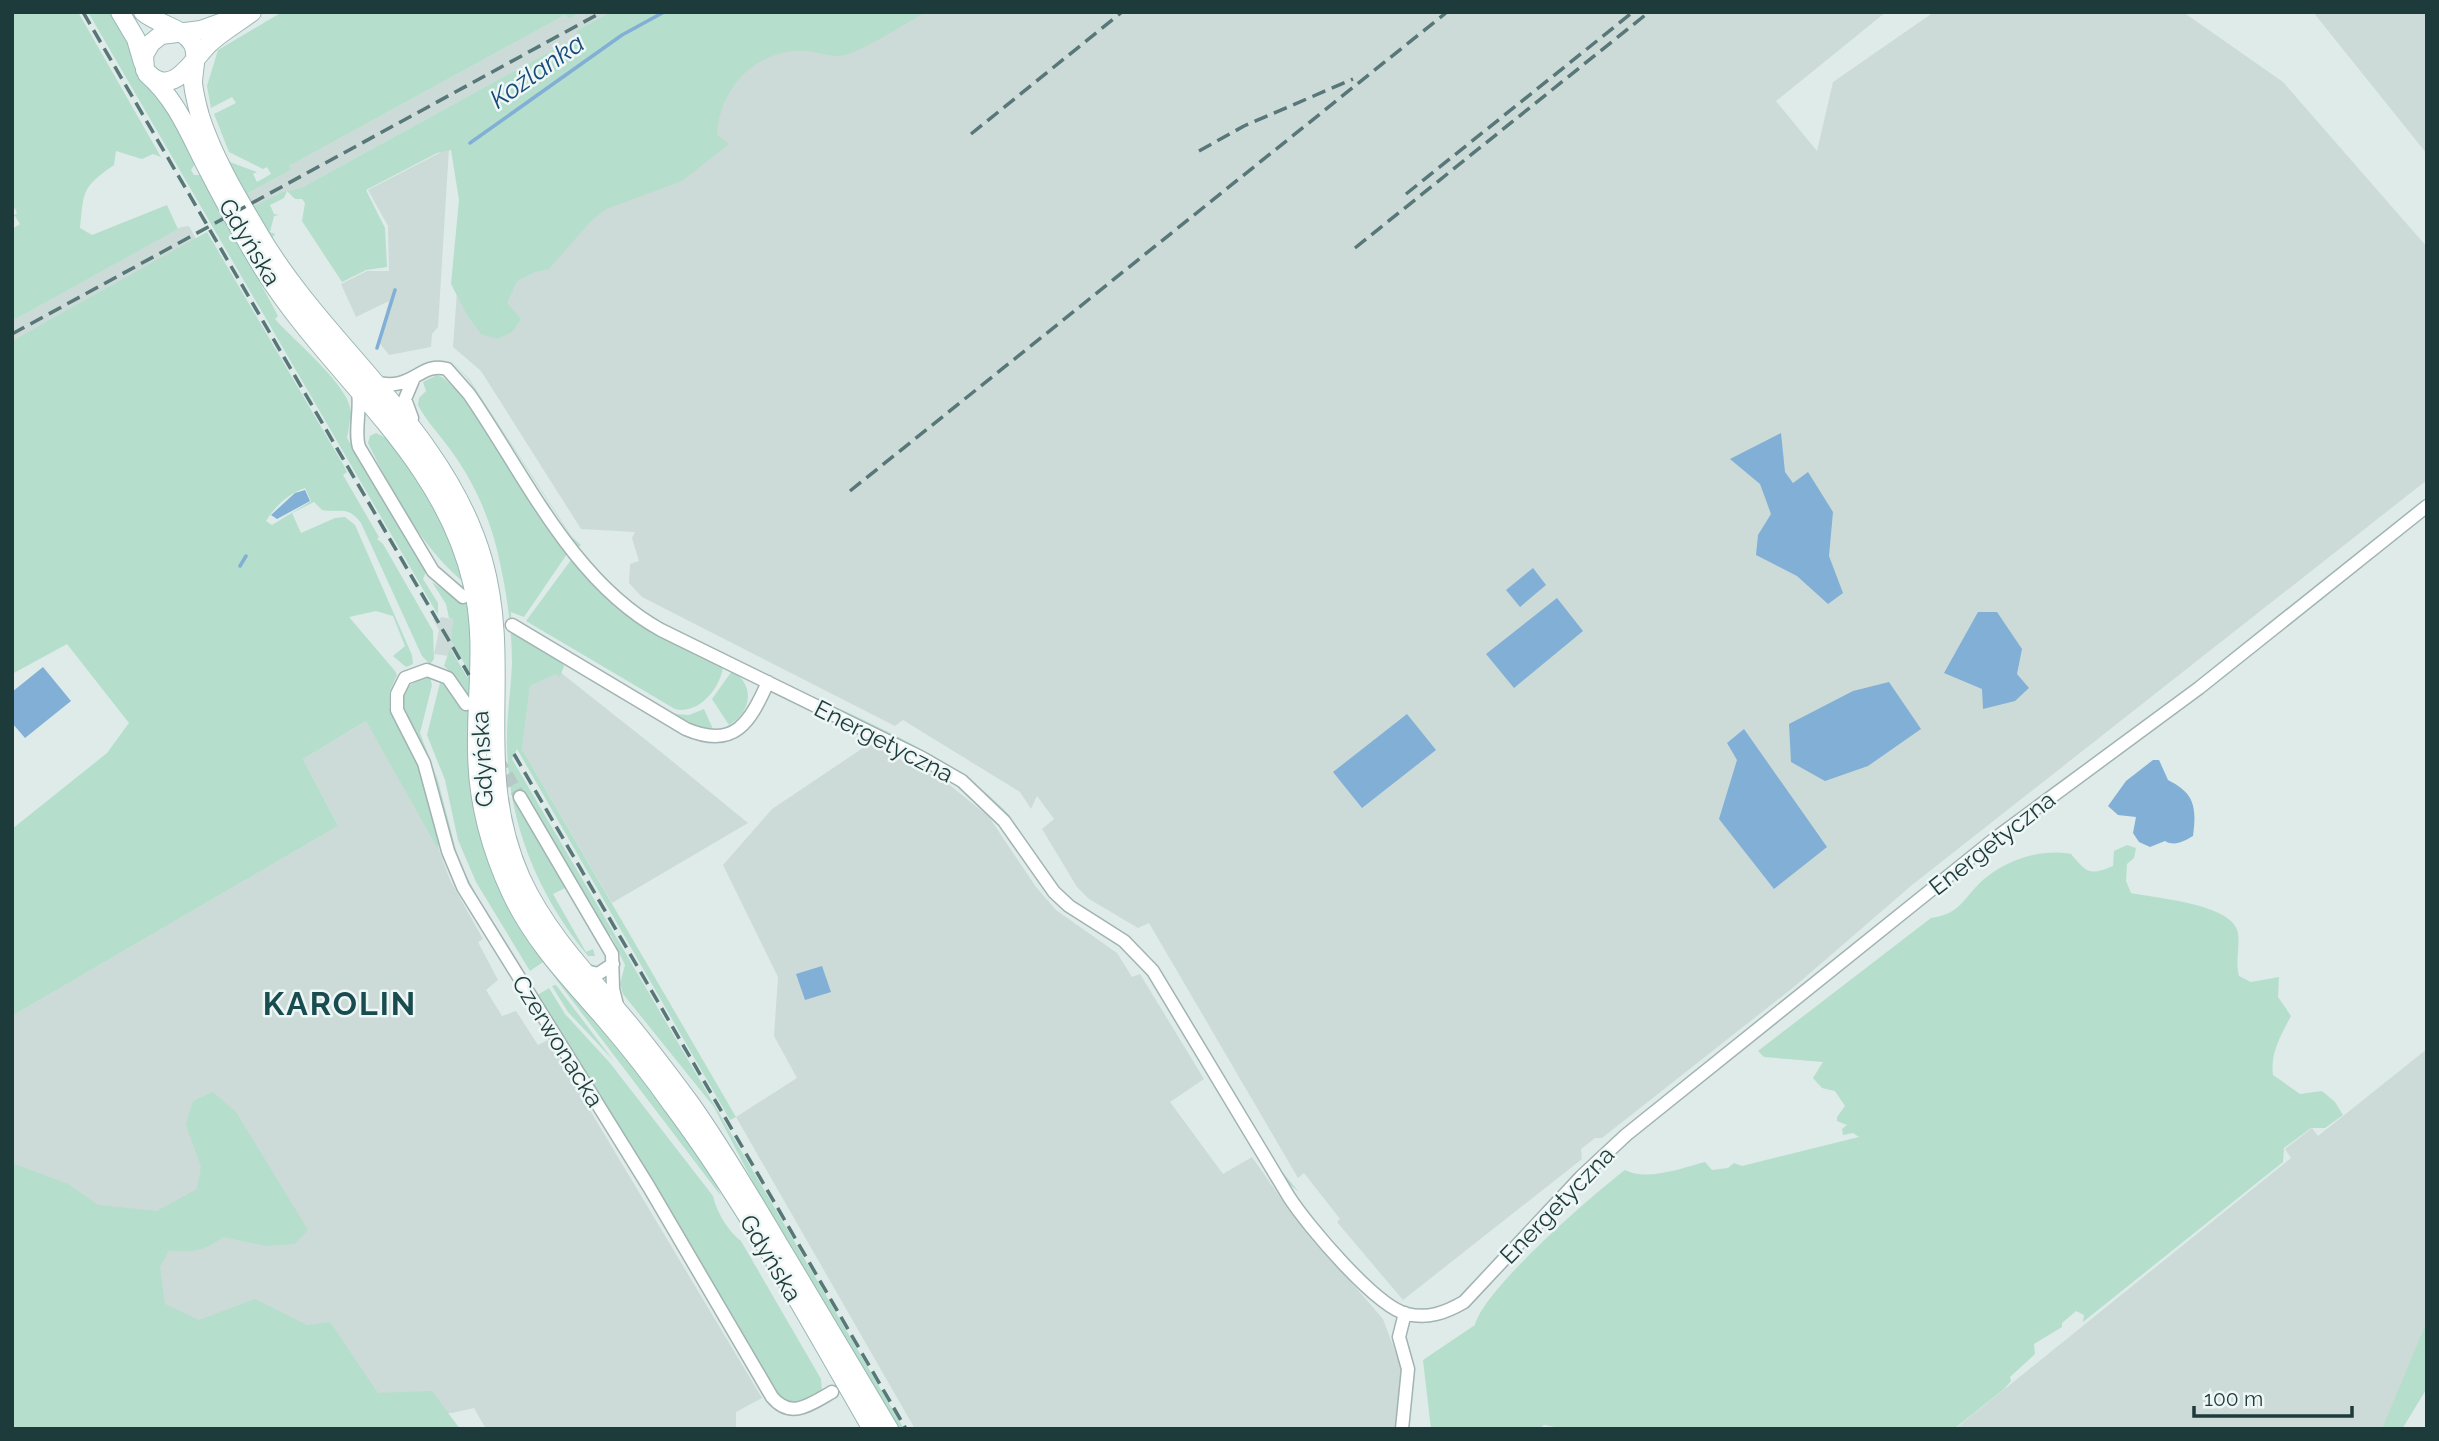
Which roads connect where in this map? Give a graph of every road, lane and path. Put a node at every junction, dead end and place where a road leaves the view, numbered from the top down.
1 (120, 12) edge
2 (143, 12) edge
3 (252, 12) edge
4 (176, 31) junction
5 (194, 62) junction
6 (145, 70) junction
7 (413, 380) junction
8 (365, 384) junction
9 (389, 427) junction
10 (357, 431) junction
11 (421, 441) junction
12 (2427, 506) edge
13 (463, 597) dead end
14 (512, 625) dead end
15 (768, 682) junction
16 (466, 704) dead end
17 (520, 797) tunnel mouth
18 (613, 964) junction
19 (581, 969) junction
20 (619, 1012) junction
21 (1405, 1313) junction
22 (824, 1346) junction
23 (832, 1392) junction
24 (862, 1412) junction
25 (872, 1429) edge
26 (888, 1429) edge
27 (1402, 1429) edge

1 - 6 main road, Gdyńska
2 - 4 main road
3 - 4 main road
3 - 5 main road
4 - 5 main road
4 - 6 main road
5 - 6 main road
5 - 8 main road, Gdyńska
6 - 8 main road, Gdyńska
7 - 8 street, Energetyczna
7 - 11 street
7 - 15 street, Energetyczna
8 - 9 main road, Gdyńska
8 - 10 street
8 - 11 main road, Gdyńska
9 - 10 street
9 - 22 main road, Gdyńska
10 - 13 street
11 - 19 main road, Gdyńska
12 - 21 street, Energetyczna
14 - 15 street
15 - 21 street, Energetyczna
16 - 23 street, Czerwonacka
17 - 18 street
18 - 19 street
18 - 20 street
19 - 20 main road, Gdyńska
20 - 26 main road, Gdyńska
21 - 27 street
22 - 23 street
22 - 24 main road, Gdyńska
23 - 24 street
24 - 25 main road, Gdyńska

